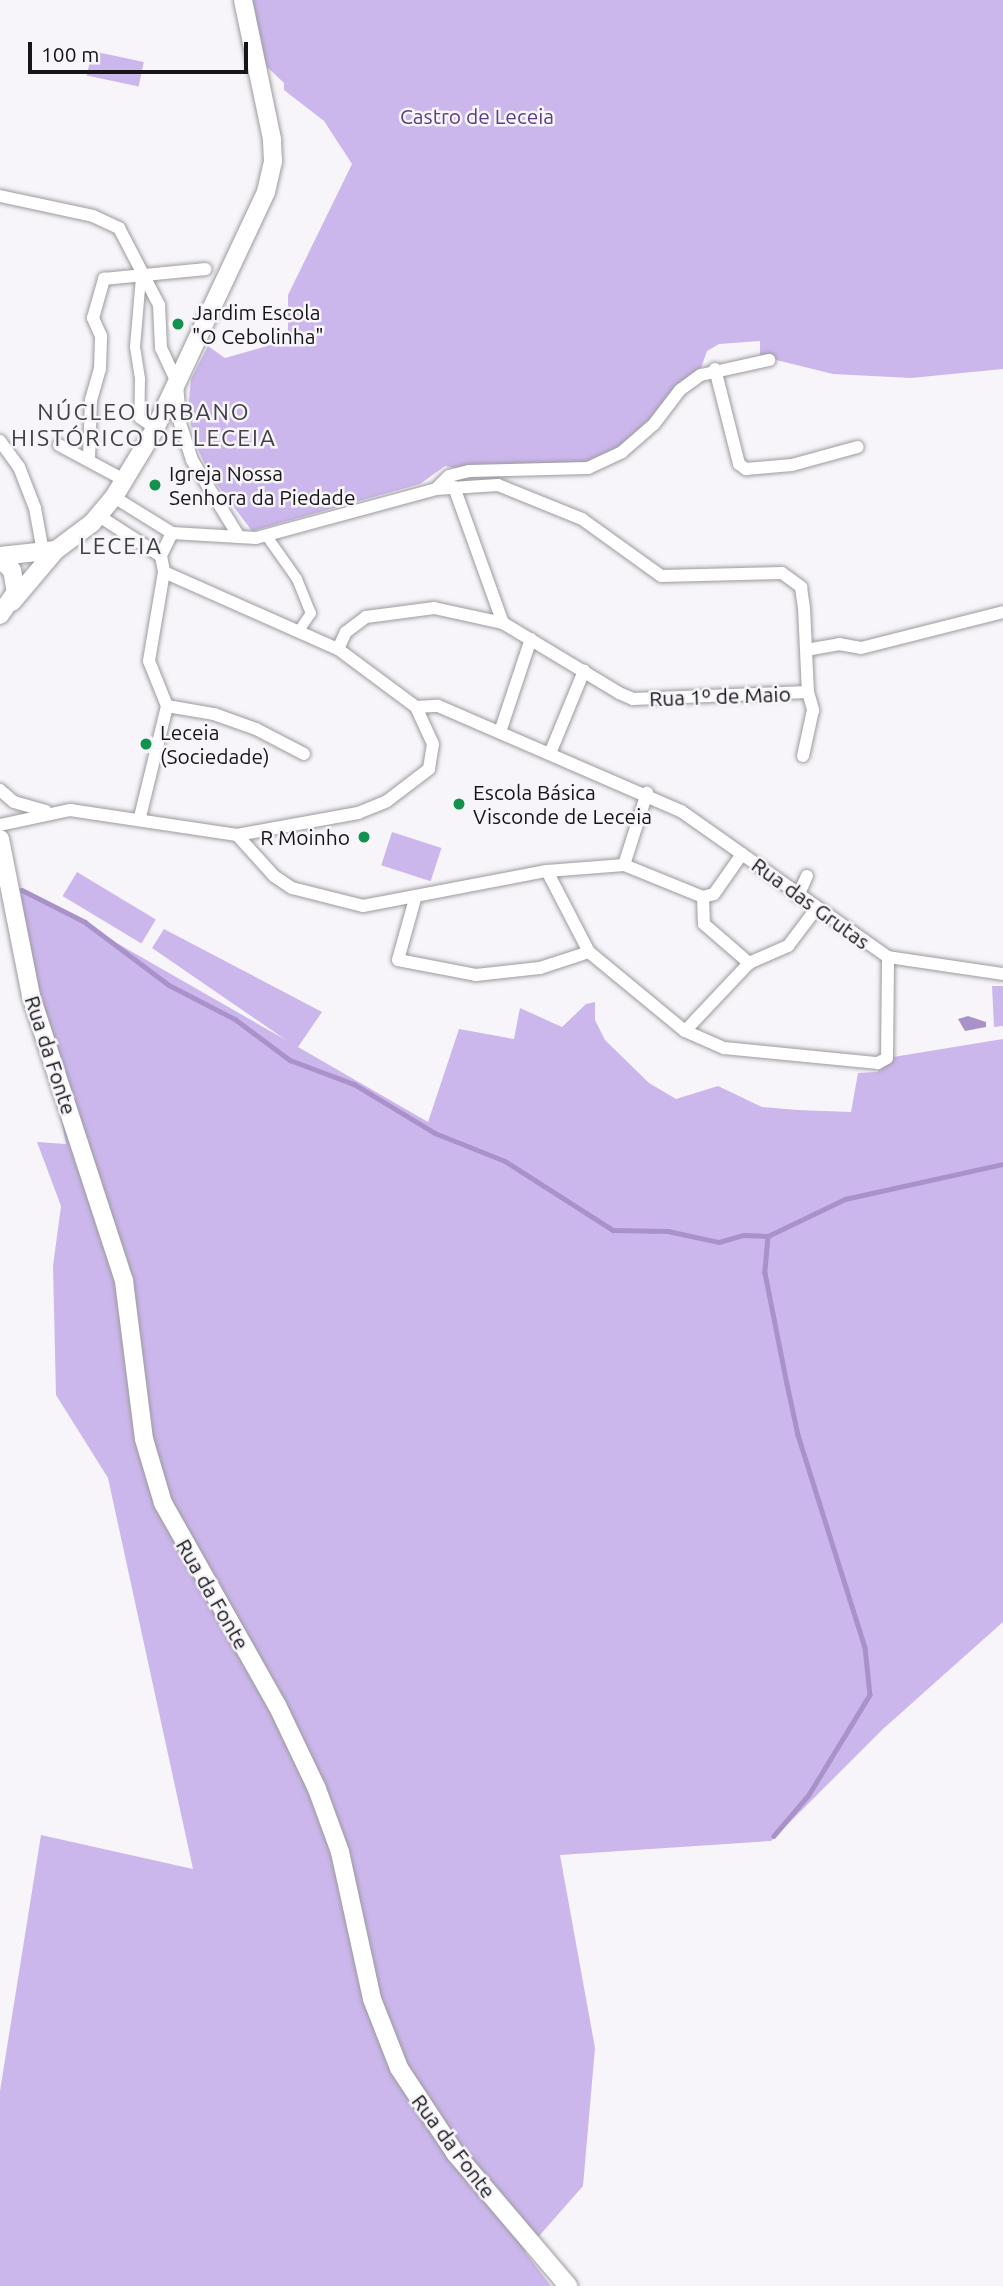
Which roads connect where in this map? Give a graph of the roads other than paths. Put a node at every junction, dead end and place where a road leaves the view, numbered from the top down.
1 (243, 0) edge
2 (0, 196) edge
3 (206, 269) dead end
4 (144, 277) junction
5 (769, 360) dead end
6 (715, 369) junction
7 (177, 383) junction
8 (155, 429) junction
9 (0, 441) edge
10 (59, 445) dead end
11 (859, 447) dead end
12 (89, 459) junction
13 (124, 480) junction
14 (454, 487) junction
15 (436, 489) junction
16 (114, 497) junction
17 (96, 519) junction
18 (172, 533) junction
19 (267, 535) junction
20 (239, 537) junction
21 (50, 551) junction
22 (161, 556) junction
23 (0, 557) edge
24 (164, 572) junction
25 (1003, 612) edge
26 (4, 614) edge
27 (503, 622) junction
28 (298, 632) junction
29 (531, 639) junction
30 (338, 649) junction
31 (806, 650) junction
32 (584, 671) junction
33 (808, 692) junction
34 (166, 706) junction
35 (416, 707) junction
36 (500, 732) junction
37 (551, 751) junction
38 (304, 754) dead end
39 (803, 757) dead end
40 (0, 790) edge
41 (647, 793) junction
42 (50, 812) junction
43 (140, 817) junction
44 (0, 825) edge
45 (237, 835) junction
46 (0, 839) edge
47 (743, 854) junction
48 (624, 865) junction
49 (547, 871) junction
50 (807, 876) dead end
51 (798, 896) junction
52 (703, 897) junction
53 (415, 899) junction
54 (816, 909) junction
55 (589, 952) junction
56 (888, 957) junction
57 (749, 963) junction
58 (1003, 974) edge
59 (685, 1031) junction
60 (568, 2286) edge

1 - 7 main road
2 - 4 street
3 - 4 street
4 - 7 street
4 - 8 street
4 - 12 street
5 - 6 street
6 - 11 street
6 - 15 street
7 - 8 main road
7 - 20 street
8 - 13 main road
9 - 21 street
10 - 12 street
12 - 13 street
13 - 16 main road
14 - 15 street
14 - 27 street
14 - 31 street
15 - 19 street
16 - 17 main road
16 - 18 street
17 - 21 main road
17 - 22 street
18 - 20 street
18 - 22 street
19 - 20 street
19 - 28 street
21 - 23 main road
21 - 26 main road
22 - 24 street
23 - 26 main road
24 - 28 street
24 - 34 street
25 - 31 street
27 - 29 street, Rua 1º de Maio
27 - 30 street, Rua 1º de Maio
28 - 30 street
29 - 32 street, Rua 1º de Maio
29 - 36 street
30 - 35 street
31 - 33 street
32 - 33 street, Rua 1º de Maio
32 - 37 street
33 - 39 street
34 - 38 street
34 - 43 street
35 - 36 street, Rua das Grutas
35 - 45 street
36 - 37 street, Rua das Grutas
37 - 41 street, Rua das Grutas
40 - 42 street
41 - 47 street, Rua das Grutas
41 - 48 street
42 - 43 street
42 - 44 street
43 - 45 street
45 - 53 street
46 - 60 main road, Rua da Fonte
47 - 51 street, Rua das Grutas
47 - 52 street
48 - 49 street
48 - 52 street
49 - 53 street
49 - 55 street
50 - 51 street
51 - 54 street, Rua das Grutas
52 - 57 street
53 - 55 street
54 - 56 street, Rua das Grutas
54 - 57 street
55 - 59 street
56 - 58 street, Rua das Grutas
56 - 59 street
57 - 59 street

